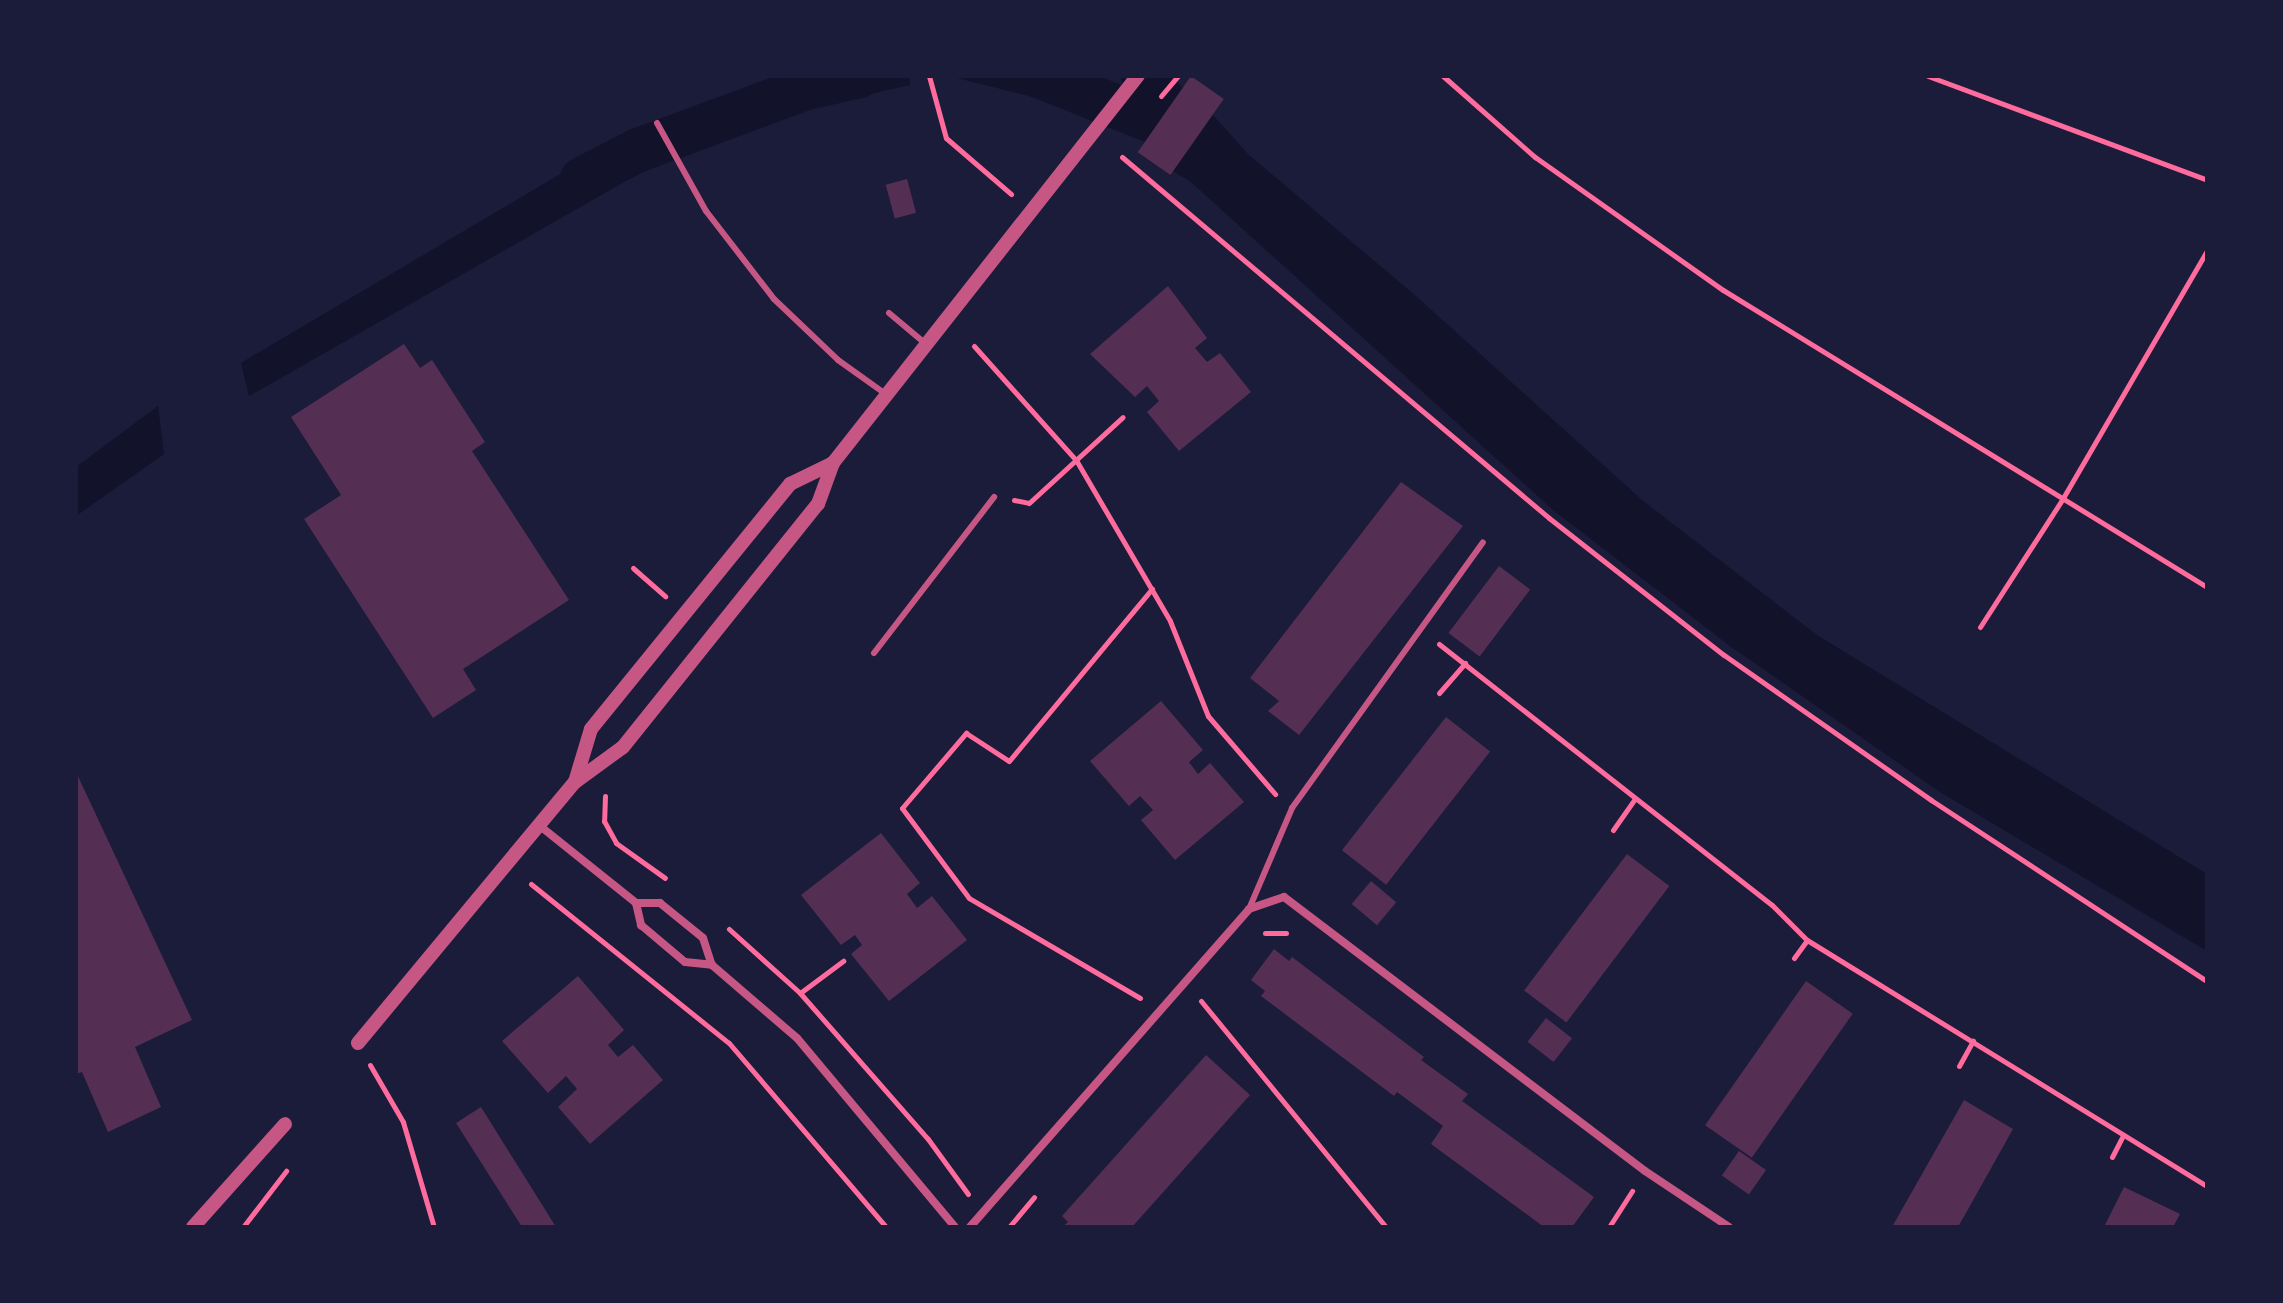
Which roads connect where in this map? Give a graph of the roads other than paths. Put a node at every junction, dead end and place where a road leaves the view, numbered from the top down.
1 (1138, 76) edge
2 (657, 123) dead end
3 (889, 313) dead end
4 (926, 344) junction
5 (887, 395) junction
6 (833, 463) junction
7 (994, 497) road end
8 (1483, 542) dead end
9 (874, 653) dead end
10 (575, 782) junction
11 (540, 826) junction
12 (636, 903) junction
13 (1249, 909) junction
14 (712, 965) junction
15 (358, 1043) dead end
16 (285, 1124) dead end
17 (193, 1227) edge
18 (955, 1227) edge
19 (970, 1227) edge
20 (1729, 1227) edge

1 - 4 street
2 - 5 lane
3 - 4 lane
4 - 5 street
5 - 6 street
6 - 10 street
6 - 10 street
7 - 9 lane
8 - 13 lane
10 - 11 street
11 - 12 street
11 - 15 street
12 - 14 street
12 - 14 street
13 - 19 street
13 - 20 street
14 - 18 street
16 - 17 street

